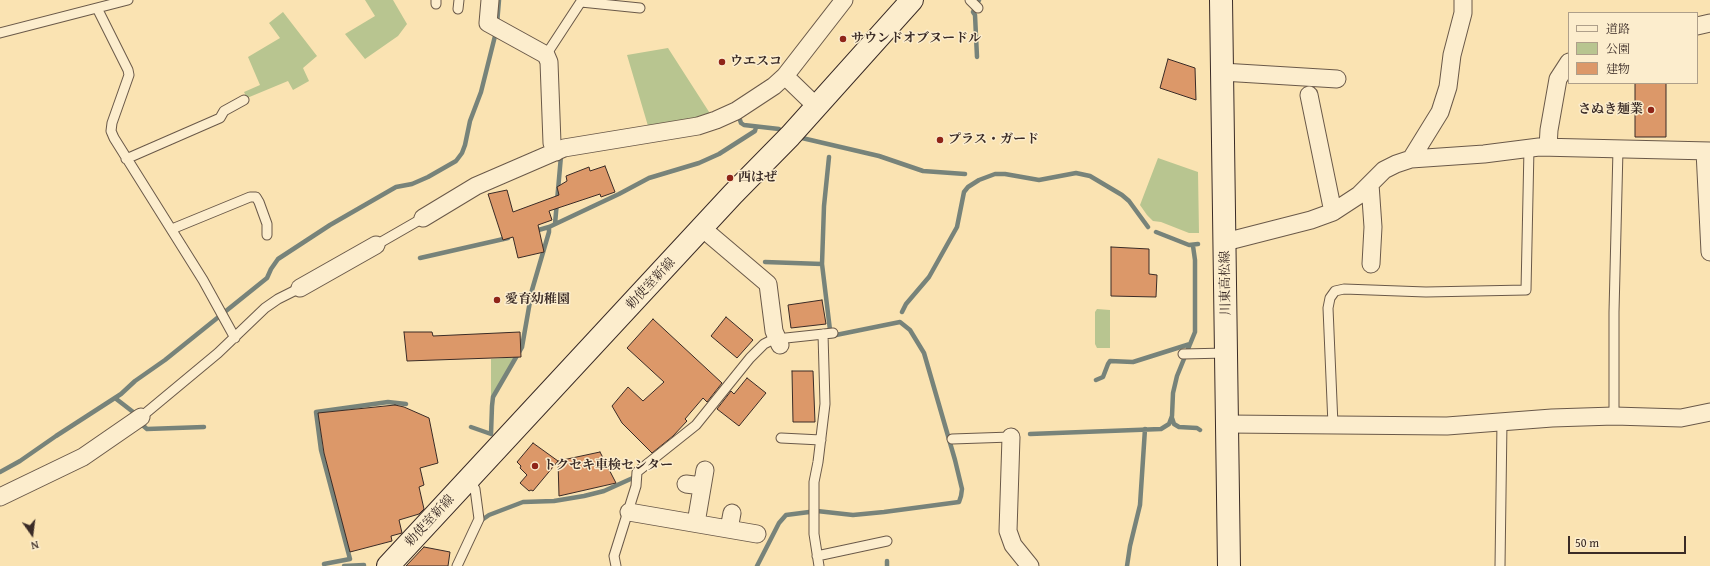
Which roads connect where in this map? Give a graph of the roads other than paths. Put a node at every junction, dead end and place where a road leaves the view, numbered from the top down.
1 (128, 0) edge
2 (490, 0) edge
3 (844, 0) edge
4 (912, 0) edge
5 (970, 0) edge
6 (1221, 0) edge
7 (1463, 0) edge
8 (582, 1) edge
9 (97, 8) junction
10 (640, 8) dead end
11 (978, 8) dead end
12 (1710, 23) edge
13 (1698, 26) edge
14 (0, 33) edge
15 (546, 55) junction
16 (1568, 64) edge
17 (1222, 72) junction
18 (786, 76) junction
19 (1337, 79) dead end
20 (1309, 95) dead end
21 (244, 100) dead end
22 (816, 106) junction
23 (1548, 147) junction
24 (1529, 148) junction
25 (1618, 149) junction
26 (1707, 151) edge
27 (556, 152) junction
28 (126, 159) junction
29 (1411, 159) junction
30 (1370, 184) junction
31 (1333, 212) junction
32 (423, 218) joint
33 (702, 228) junction
34 (172, 229) junction
35 (267, 235) dead end
36 (1225, 242) junction
37 (376, 245) joint
38 (1710, 252) edge
39 (1371, 264) dead end
40 (300, 288) joint
41 (833, 333) dead end
42 (823, 334) junction
43 (235, 338) junction
44 (779, 342) junction
45 (1226, 353) junction
46 (1183, 354) dead end
47 (1710, 412) edge
48 (1614, 416) junction
49 (141, 417) joint
50 (1502, 422) junction
51 (1227, 424) junction
52 (1333, 425) junction
53 (1011, 437) joint
54 (781, 438) dead end
55 (952, 439) dead end
56 (821, 440) junction
57 (469, 479) junction
58 (698, 480) dead end
59 (0, 497) edge
60 (629, 512) junction
61 (696, 523) junction
62 (757, 534) dead end
63 (887, 541) dead end
64 (817, 556) junction
65 (388, 566) edge
66 (457, 566) edge
67 (616, 566) edge
68 (819, 566) edge
69 (1030, 566) edge
70 (1229, 566) edge
71 (1500, 566) edge

1 - 9 lane
2 - 15 street
3 - 18 street
4 - 22 main road, 勅使室新線
5 - 11 lane
6 - 17 main road, 川東高松線
7 - 29 street
8 - 10 lane
8 - 15 lane
9 - 14 lane
9 - 28 lane
12 - 13 street
15 - 27 street
16 - 23 street
17 - 19 street
17 - 36 main road, 川東高松線
18 - 22 street
18 - 27 street
20 - 31 street
21 - 28 lane
22 - 33 main road, 勅使室新線
23 - 24 street
23 - 25 street
24 - 29 street
24 - 52 lane
25 - 26 street
25 - 48 lane
26 - 38 street
27 - 32 street
28 - 34 lane
29 - 30 street
30 - 31 street
30 - 39 street
31 - 36 street
32 - 37 lane
33 - 44 street
33 - 57 main road, 勅使室新線
34 - 35 lane
34 - 43 lane
36 - 45 main road, 川東高松線
37 - 40 street
40 - 43 lane
41 - 42 lane
42 - 44 lane
42 - 56 lane
43 - 49 lane
44 - 60 lane
45 - 46 lane
45 - 51 main road, 川東高松線
47 - 48 street
48 - 50 street
49 - 59 street
50 - 52 street
50 - 71 lane
51 - 52 street
51 - 70 main road, 川東高松線
53 - 55 lane
53 - 69 street
54 - 56 lane
56 - 64 lane
57 - 65 main road, 勅使室新線
57 - 66 lane
58 - 61 street
60 - 61 street
60 - 67 lane
61 - 62 street
63 - 64 lane
64 - 68 lane

